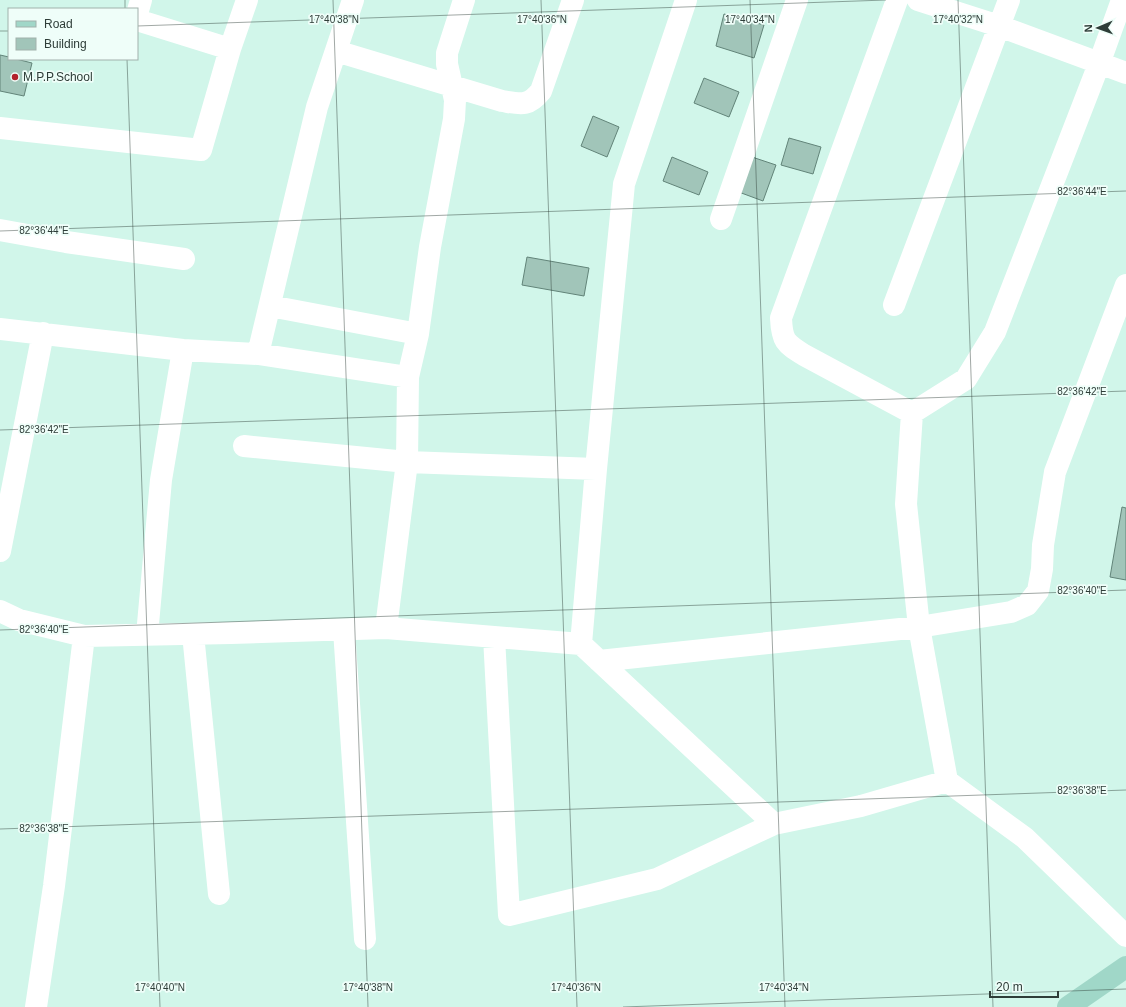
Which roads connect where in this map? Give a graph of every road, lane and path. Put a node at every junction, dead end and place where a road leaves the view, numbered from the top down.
1 (141, 0) edge
2 (247, 0) edge
3 (353, 0) edge
4 (464, 0) edge
5 (573, 0) edge
6 (686, 0) edge
7 (797, 0) edge
8 (897, 0) edge
9 (918, 0) edge
10 (1009, 0) edge
11 (1122, 0) edge
12 (138, 10) edge
13 (138, 20) edge
14 (999, 26) junction
15 (230, 49) junction
16 (336, 51) junction
17 (1099, 64) junction
18 (1126, 73) edge
19 (452, 86) junction
20 (0, 128) edge
21 (721, 219) dead end
22 (0, 230) edge
23 (184, 259) dead end
24 (1126, 285) edge
25 (894, 305) dead end
26 (270, 306) junction
27 (0, 329) edge
28 (43, 333) junction
29 (418, 334) junction
30 (183, 350) junction
31 (258, 354) junction
32 (408, 377) junction
33 (912, 413) junction
34 (244, 446) dead end
35 (407, 462) junction
36 (596, 469) junction
37 (0, 551) edge
38 (0, 611) edge
39 (919, 627) junction
40 (386, 628) junction
41 (344, 630) junction
42 (193, 634) junction
43 (147, 635) junction
44 (84, 636) junction
45 (494, 637) junction
46 (581, 644) junction
47 (599, 661) junction
48 (947, 780) junction
49 (774, 824) junction
50 (219, 894) dead end
51 (1126, 936) edge
52 (365, 939) dead end
53 (1126, 967) edge
54 (36, 1007) edge
55 (1068, 1007) edge

1 - 12 street
2 - 15 street
3 - 16 street
4 - 19 street
5 - 19 street
6 - 36 street
7 - 21 street
8 - 33 street
9 - 14 street
10 - 14 street
11 - 17 street
13 - 15 street
14 - 17 street
14 - 25 street
15 - 20 street
16 - 19 street
16 - 26 street
17 - 18 street
17 - 33 street
19 - 29 street
22 - 23 street
24 - 39 street
26 - 29 street
26 - 31 street
27 - 28 street
28 - 30 street
28 - 37 street
29 - 32 street
30 - 31 street
30 - 43 street
31 - 32 street
32 - 35 street
33 - 39 street
34 - 35 street
35 - 36 street
35 - 40 street
36 - 46 street
38 - 44 street
39 - 47 street
39 - 48 street
40 - 41 street
40 - 45 street
41 - 42 street
41 - 52 street
42 - 43 street
42 - 50 street
43 - 44 street
44 - 54 street
45 - 46 street
45 - 49 street
46 - 47 street
47 - 49 street
48 - 49 street
48 - 51 street
53 - 55 main road

